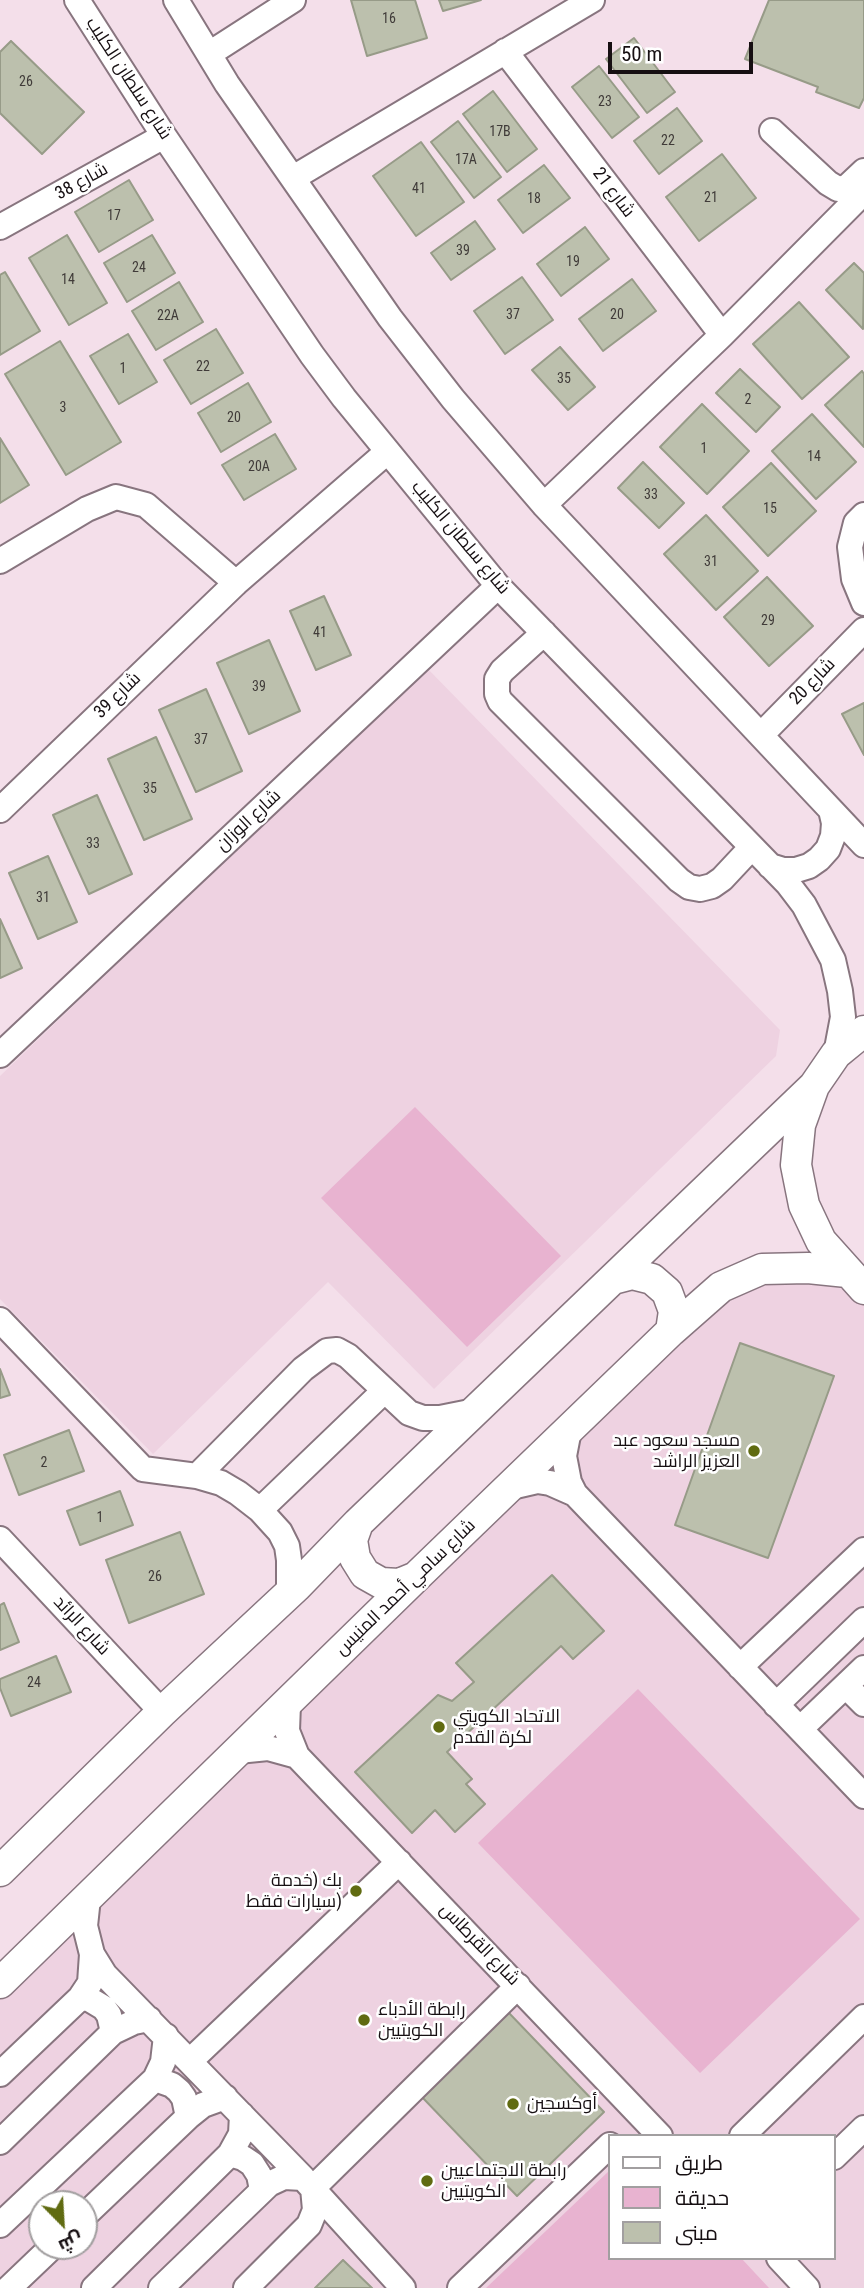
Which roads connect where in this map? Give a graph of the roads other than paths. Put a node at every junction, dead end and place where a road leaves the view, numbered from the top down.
1 (76, 0) edge
2 (176, 0) edge
3 (293, 0) edge
4 (592, 0) edge
5 (505, 51) junction
6 (209, 54) junction
7 (772, 131) dead end
8 (164, 136) junction
9 (864, 171) edge
10 (293, 178) junction
11 (861, 202) edge
12 (0, 227) edge
13 (722, 335) junction
14 (387, 453) junction
15 (544, 505) junction
16 (864, 515) edge
17 (0, 561) edge
18 (236, 583) junction
19 (498, 586) junction
20 (864, 603) edge
21 (864, 630) edge
22 (544, 633) junction
23 (761, 735) junction
24 (0, 810) edge
25 (831, 810) junction
26 (864, 845) edge
27 (751, 848) junction
28 (770, 866) junction
29 (864, 1031) edge
30 (836, 1054) junction
31 (0, 1055) edge
32 (814, 1086) junction
33 (613, 1279) junction
34 (856, 1280) edge
35 (0, 1320) edge
36 (671, 1331) junction
37 (384, 1391) junction
38 (475, 1411) junction
39 (569, 1430) junction
40 (197, 1476) junction
41 (511, 1487) junction
42 (575, 1494) junction
43 (260, 1510) junction
44 (358, 1523) junction
45 (0, 1539) edge
46 (864, 1550) edge
47 (416, 1577) junction
48 (289, 1594) junction
49 (864, 1620) edge
50 (740, 1667) junction
51 (864, 1668) edge
52 (846, 1686) junction
53 (288, 1704) junction
54 (864, 1704) edge
55 (776, 1705) junction
56 (162, 1712) junction
57 (800, 1729) junction
58 (238, 1751) junction
59 (297, 1756) junction
60 (864, 1796) edge
61 (403, 1866) junction
62 (0, 1871) edge
63 (88, 1898) junction
64 (92, 1954) junction
65 (0, 1983) edge
66 (518, 1986) junction
67 (80, 1998) junction
68 (864, 2017) edge
69 (158, 2028) junction
70 (113, 2032) junction
71 (195, 2066) junction
72 (0, 2074) edge
73 (155, 2079) junction
74 (225, 2096) junction
75 (242, 2115) junction
76 (188, 2116) junction
77 (640, 2116) junction
78 (864, 2128) edge
79 (622, 2134) edge
80 (658, 2134) edge
81 (744, 2134) edge
82 (0, 2142) edge
83 (608, 2147) edge
84 (230, 2154) junction
85 (836, 2155) edge
86 (308, 2183) junction
87 (262, 2190) junction
88 (98, 2203) edge
89 (0, 2225) edge
90 (38, 2260) edge
91 (781, 2260) edge
92 (9, 2288) edge
93 (94, 2288) edge
94 (161, 2288) edge
95 (246, 2288) edge
96 (403, 2288) edge
97 (460, 2288) edge
98 (807, 2288) edge

1 - 8 street, شارع سلطان الكليب
2 - 6 street
3 - 6 street
4 - 5 street
5 - 10 street
5 - 13 street, شارع 21
6 - 10 street
7 - 9 street
8 - 12 street, شارع 38
8 - 14 street, شارع سلطان الكليب
10 - 15 street
11 - 13 street
13 - 15 street
14 - 18 street, شارع 39
14 - 19 street, شارع سلطان الكليب
15 - 23 street
16 - 20 street
17 - 18 street
18 - 24 street, شارع 39
19 - 22 street, شارع سلطان الكليب
19 - 31 street, شارع الوزان
21 - 23 street, شارع 20
22 - 27 street, شارع سلطان الكليب
22 - 27 street
23 - 25 street
25 - 26 street
25 - 28 street
27 - 28 street, شارع سلطان الكليب
28 - 30 street, شارع سلطان الكليب
29 - 30 main road
30 - 32 main road
32 - 33 main road
32 - 34 main road
33 - 36 main road
33 - 38 main road
34 - 36 main road, شارع سامي أحمد المنيس
35 - 40 street
36 - 39 main road, شارع سامي أحمد المنيس
37 - 38 street
37 - 40 street
37 - 43 street
38 - 44 main road
39 - 41 main road, شارع سامي أحمد المنيس
39 - 42 street
40 - 43 street
41 - 42 street
41 - 47 main road, شارع سامي أحمد المنيس
42 - 50 street
43 - 48 street
44 - 47 main road
44 - 48 main road
45 - 56 street, شارع الرائد
46 - 50 street
47 - 53 main road, شارع سامي أحمد المنيس
48 - 56 main road
49 - 55 street
50 - 55 street
51 - 52 street
52 - 54 street
52 - 57 street
53 - 58 main road, شارع سامي أحمد المنيس
53 - 59 street, شارع القرطاس
55 - 57 street
56 - 62 main road
57 - 60 street
58 - 59 street
58 - 63 main road, شارع سامي أحمد المنيس
59 - 61 street, شارع القرطاس
61 - 66 street, شارع القرطاس
61 - 71 street
63 - 64 street
63 - 65 main road, شارع سامي أحمد المنيس
64 - 67 street
64 - 69 street
66 - 77 street, شارع القرطاس
66 - 86 street
67 - 70 street
67 - 72 street
68 - 81 street
69 - 70 street
69 - 71 street
69 - 73 street
70 - 82 street
71 - 74 street
73 - 76 street
73 - 89 street
74 - 75 street
74 - 76 street
75 - 84 street
75 - 86 street
76 - 88 street
77 - 79 street
77 - 80 street, شارع القرطاس
78 - 85 street
83 - 97 street
84 - 87 street
84 - 93 street
86 - 87 street
86 - 95 street
86 - 96 street
87 - 94 street
90 - 92 street
91 - 98 street

